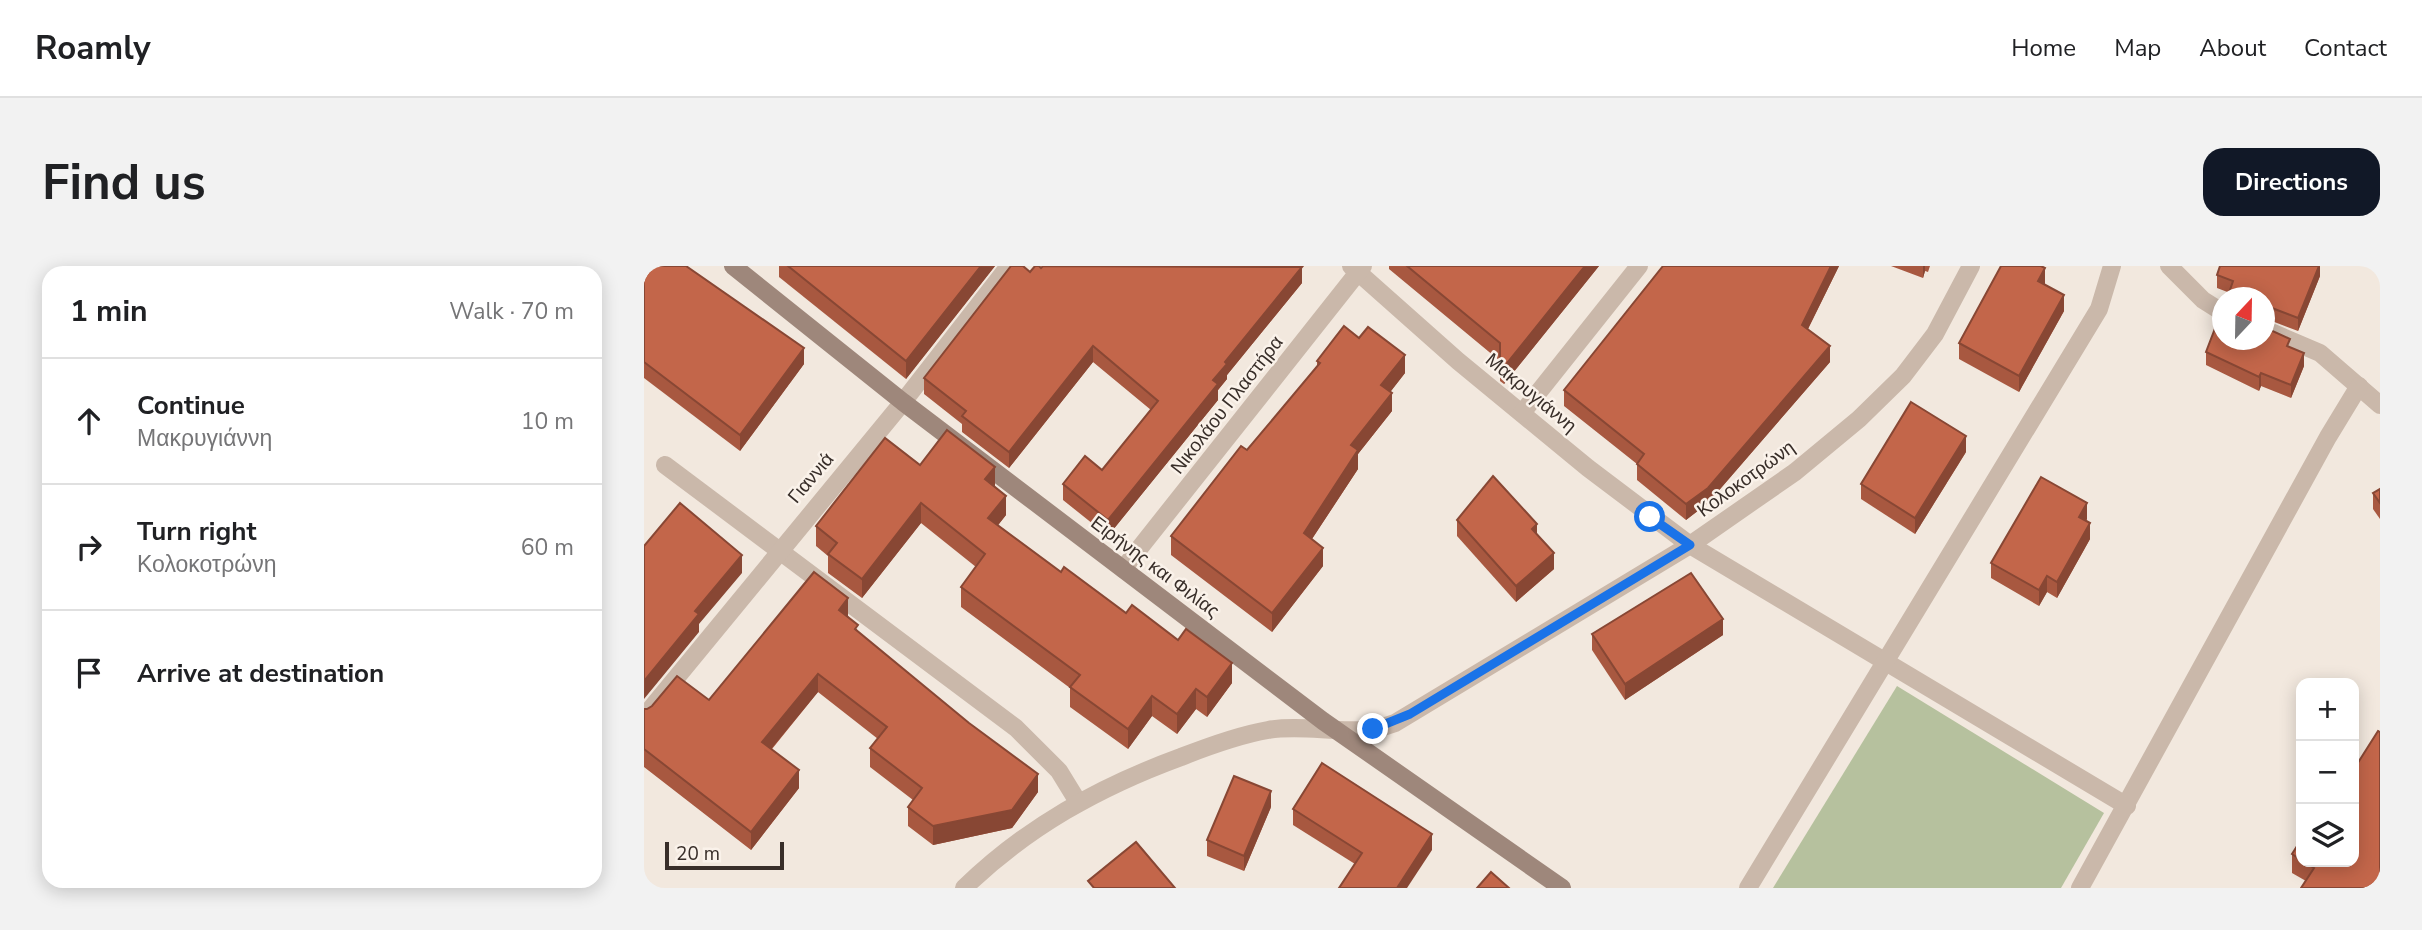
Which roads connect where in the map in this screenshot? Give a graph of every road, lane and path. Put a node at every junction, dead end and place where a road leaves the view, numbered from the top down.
1 (733, 266) edge
2 (1009, 266) edge
3 (1639, 266) edge
4 (1971, 266) edge
5 (2112, 266) edge
6 (2169, 266) edge
7 (1358, 268) edge
8 (2212, 306) edge
9 (2275, 334) edge
10 (2359, 386) junction
11 (903, 402) junction
12 (2380, 405) edge
13 (1521, 413) junction
14 (665, 465) dead end
15 (1690, 545) junction
16 (778, 551) junction
17 (1123, 569) junction
18 (1887, 661) junction
19 (644, 717) edge
20 (1339, 733) junction
21 (1078, 802) junction
22 (2127, 806) junction
23 (964, 888) edge
24 (1562, 888) edge
25 (1748, 888) edge
26 (2080, 888) edge

1 - 11 street, Ειρήνης και Φιλίας
2 - 11 street, Γιαννιά
3 - 13 street
4 - 15 street, Κολοκοτρώνη
5 - 18 street
6 - 8 street
7 - 13 street, Μακρυγιάννη
7 - 17 street, Νικολάου Πλαστήρα
9 - 10 street
10 - 12 street
10 - 22 street
11 - 16 street, Γιαννιά
11 - 17 street, Ειρήνης και Φιλίας
13 - 15 street, Μακρυγιάννη
14 - 16 street
15 - 18 street, Μακρυγιάννη
15 - 20 street, Κολοκοτρώνη
16 - 19 street, Γιαννιά
16 - 21 street
17 - 20 street, Ειρήνης και Φιλίας
18 - 22 street, Μακρυγιάννη
18 - 25 street
20 - 21 street, Κολοκοτρώνη
20 - 24 street, Ειρήνης και Φιλίας
21 - 23 street, Κολοκοτρώνη
22 - 26 street

